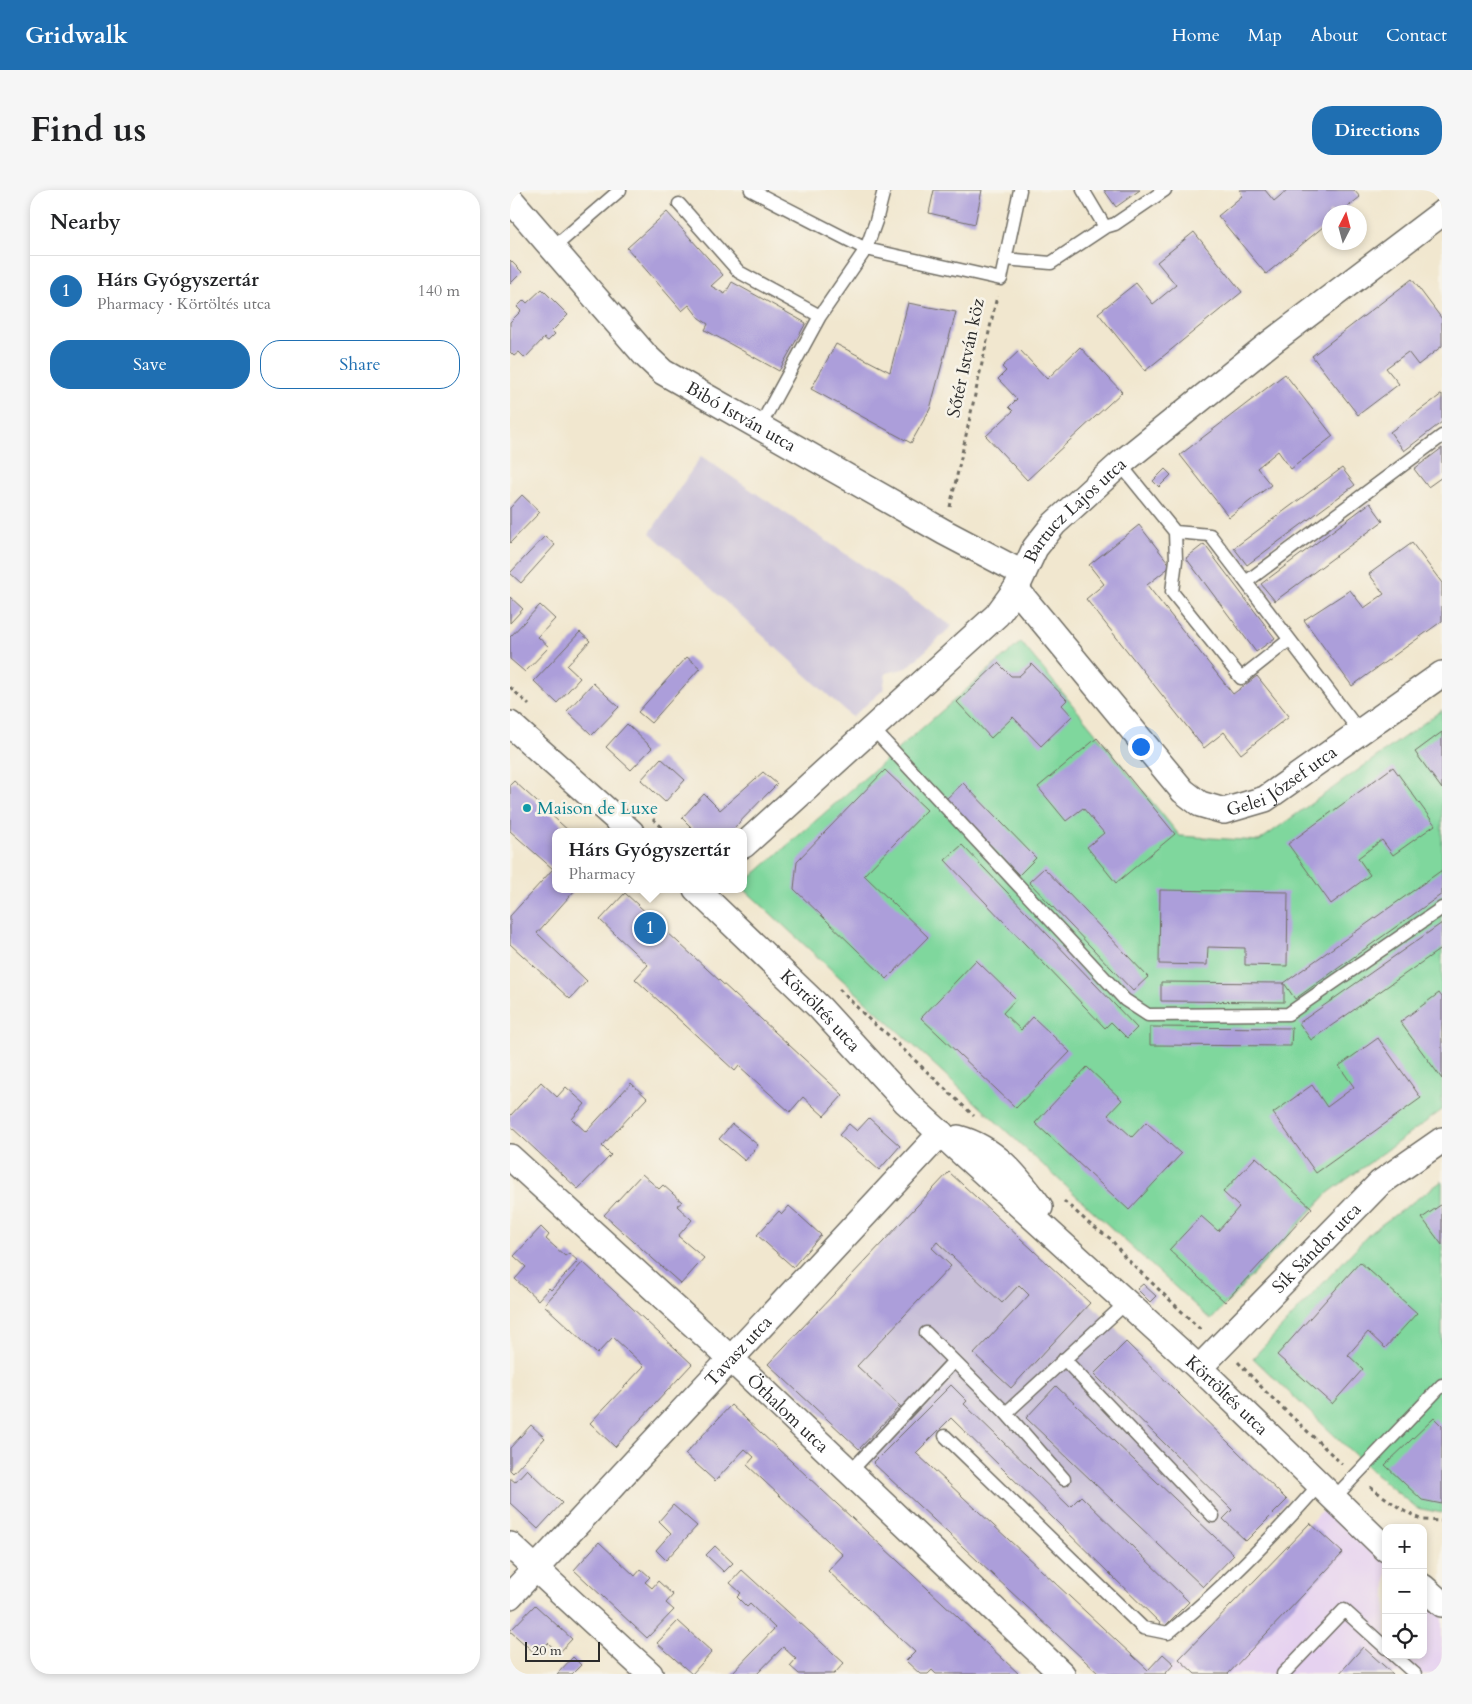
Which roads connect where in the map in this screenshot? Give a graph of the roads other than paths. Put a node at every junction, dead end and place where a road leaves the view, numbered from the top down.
1 (620, 190) edge
2 (751, 190) edge
3 (884, 190) edge
4 (1020, 190) edge
5 (1083, 190) edge
6 (1165, 190) edge
7 (510, 199) edge
8 (679, 204) dead end
9 (1442, 213) edge
10 (1106, 227) junction
11 (553, 248) junction
12 (866, 249) junction
13 (1005, 259) junction
14 (820, 316) junction
15 (759, 428) junction
16 (1442, 436) edge
17 (1120, 464) junction
18 (1175, 532) junction
19 (1019, 581) junction
20 (1246, 582) junction
21 (1289, 640) junction
22 (1442, 674) edge
23 (511, 726) edge
24 (873, 730) junction
25 (1360, 732) junction
26 (626, 828) edge
27 (747, 842) edge
28 (700, 893) edge
29 (1442, 908) edge
30 (941, 1133) junction
31 (1442, 1140) edge
32 (510, 1157) edge
33 (1126, 1303) junction
34 (926, 1333) dead end
35 (731, 1359) junction
36 (1064, 1359) junction
37 (954, 1361) junction
38 (1199, 1368) junction
39 (1442, 1385) edge
40 (1006, 1413) junction
41 (945, 1436) dead end
42 (850, 1472) junction
43 (1064, 1479) dead end
44 (1326, 1491) junction
45 (1212, 1516) dead end
46 (510, 1545) edge
47 (1382, 1545) edge
48 (536, 1569) junction
49 (510, 1596) edge
50 (1382, 1644) edge
51 (1398, 1659) edge
52 (650, 1674) edge
53 (1062, 1674) edge
54 (1283, 1674) edge
55 (1415, 1674) edge

1 - 11 lane
2 - 12 lane
3 - 12 lane
4 - 13 lane, Sőtér István köz
5 - 10 lane
6 - 10 lane
7 - 11 street, Bibó István utca
8 - 14 lane
9 - 17 street, Bartucz Lajos utca
10 - 13 lane
11 - 15 street, Bibó István utca
12 - 13 lane, Sőtér István köz
12 - 14 lane
14 - 15 lane
15 - 19 street, Bibó István utca
16 - 20 lane
17 - 18 lane
17 - 19 street, Bartucz Lajos utca
18 - 20 lane
18 - 21 lane
19 - 24 street, Bartucz Lajos utca
19 - 25 street, Gelei József utca
20 - 21 lane
21 - 25 lane
22 - 25 street, Gelei József utca
23 - 26 street
24 - 27 street, Bartucz Lajos utca
24 - 29 lane
28 - 30 street, Körtöltés utca
30 - 33 street, Körtöltés utca
30 - 35 street, Tavasz utca
31 - 38 street, Sík Sándor utca
32 - 35 street, Öthalom utca
33 - 36 lane
33 - 38 street, Körtöltés utca
34 - 37 lane
35 - 42 street, Öthalom utca
35 - 48 street, Tavasz utca
36 - 40 lane
36 - 45 lane
37 - 40 lane
37 - 42 lane
38 - 44 street, Körtöltés utca
39 - 44 lane
40 - 43 lane
41 - 44 lane
42 - 53 street, Öthalom utca
44 - 47 street, Körtöltés utca
46 - 48 street
48 - 49 street, Tavasz utca
48 - 52 street
50 - 54 lane
51 - 55 lane

